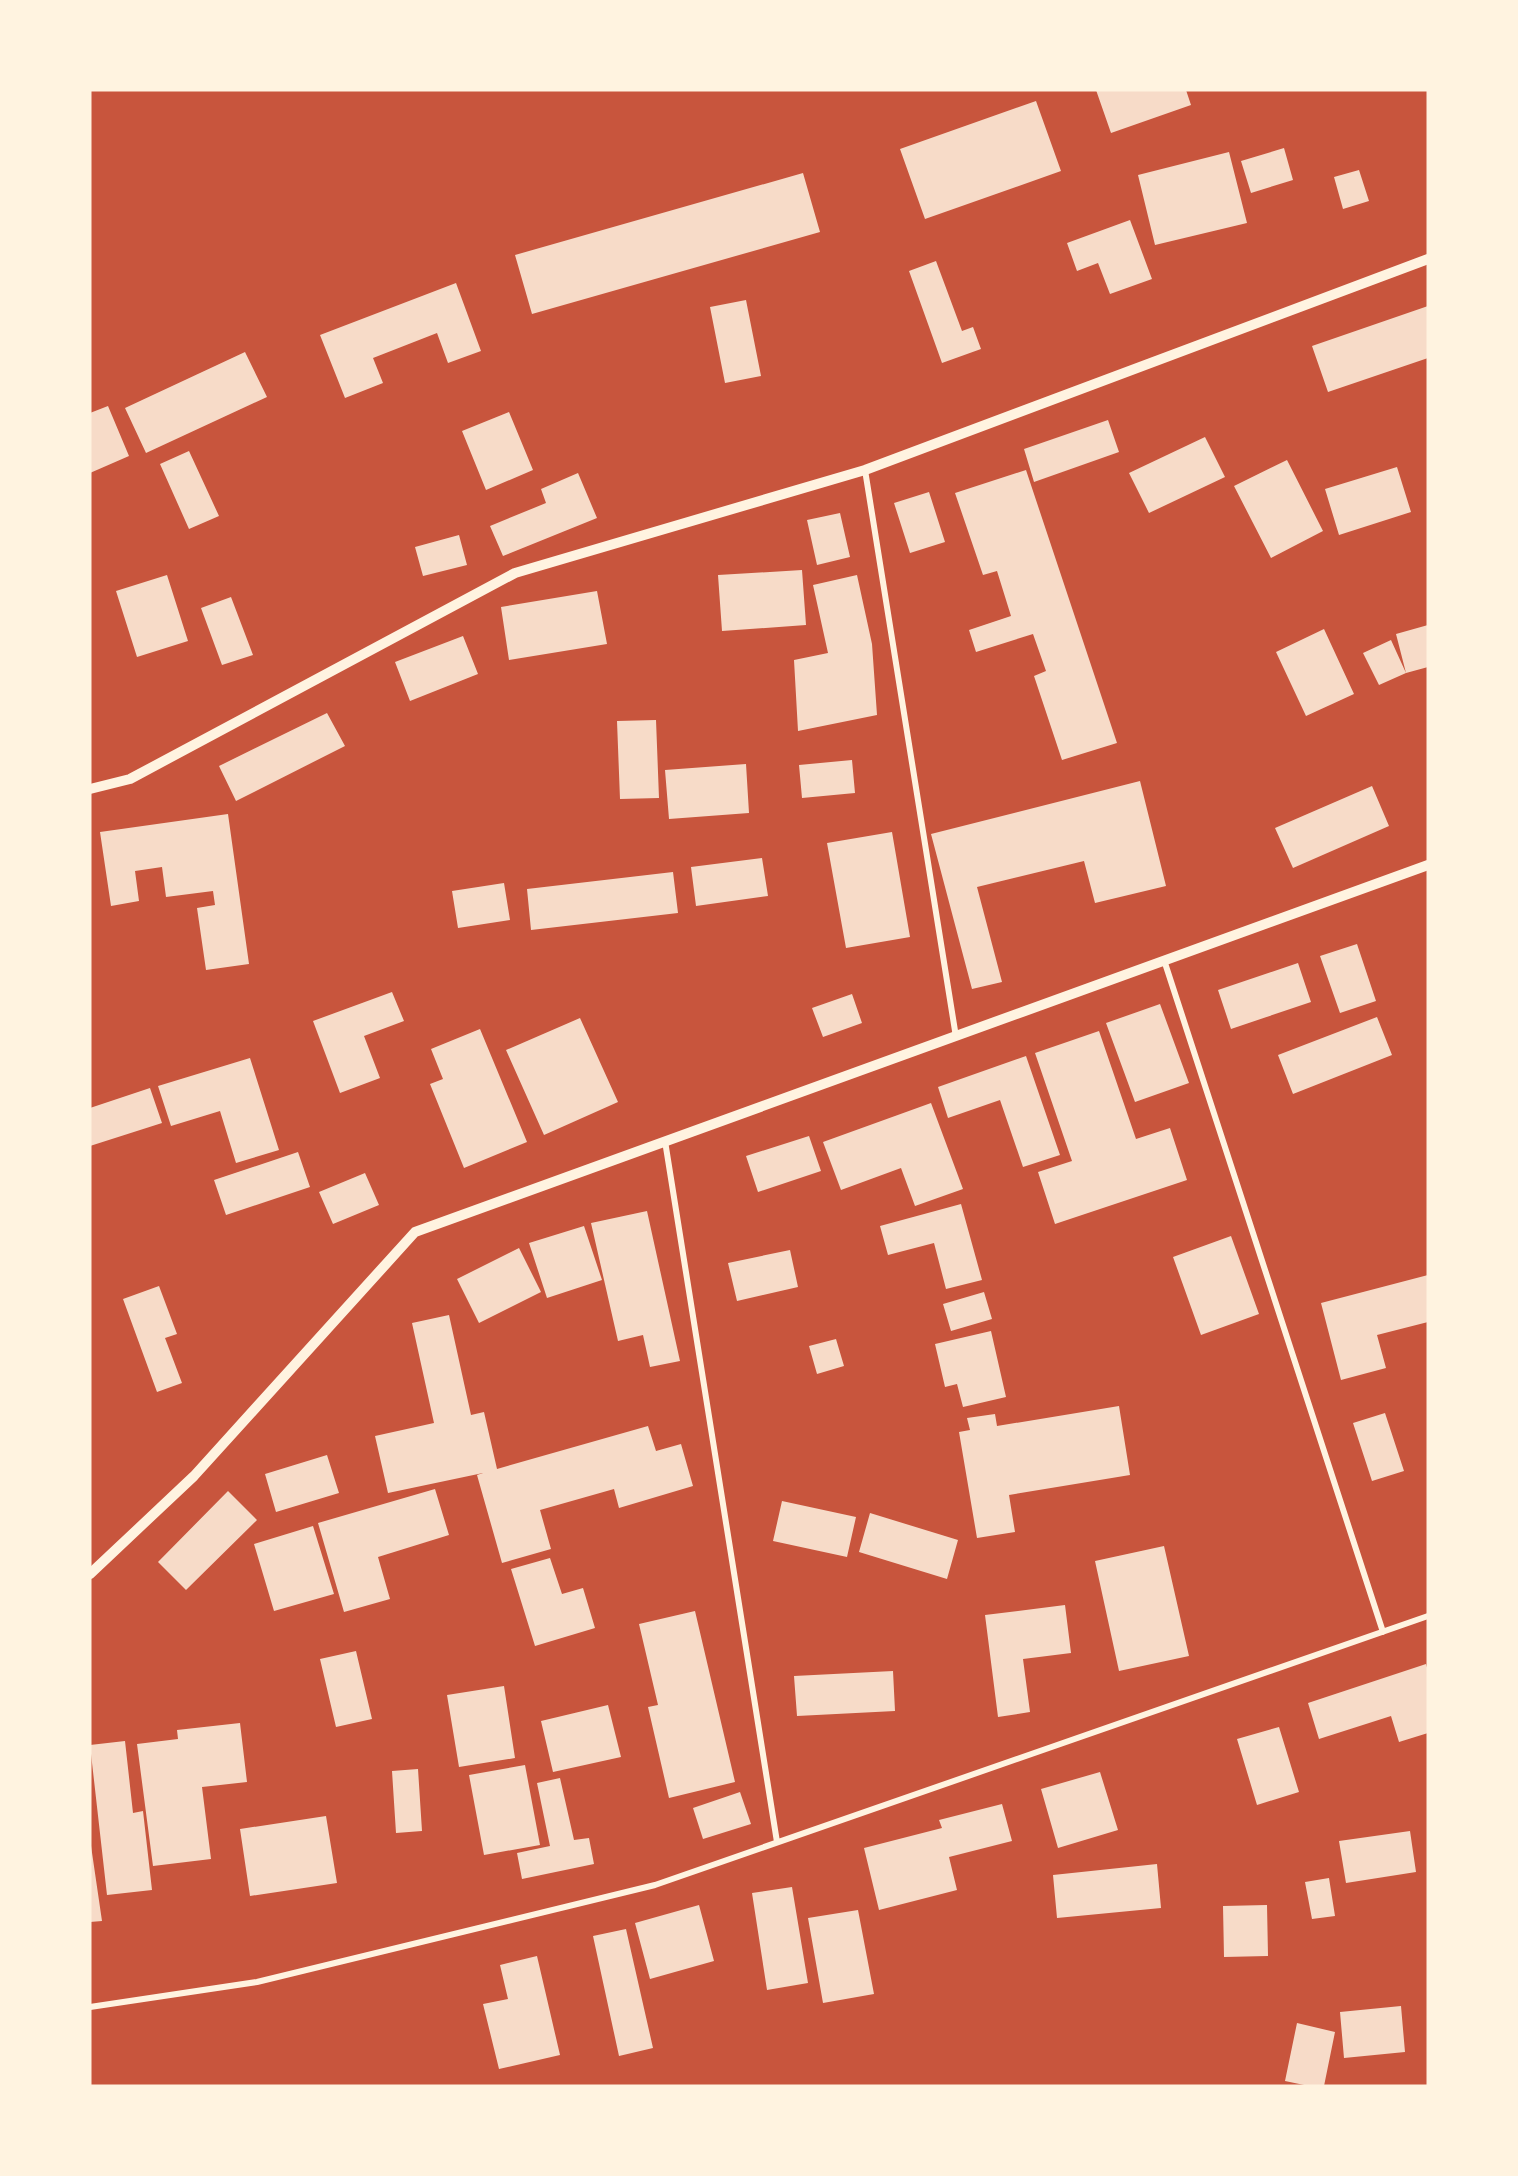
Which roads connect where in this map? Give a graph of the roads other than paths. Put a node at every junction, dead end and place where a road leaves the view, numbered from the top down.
1 (1428, 259) edge
2 (865, 470) junction
3 (90, 789) edge
4 (1428, 865) edge
5 (1164, 960) junction
6 (956, 1037) junction
7 (665, 1142) junction
8 (90, 1574) edge
9 (1428, 1616) edge
10 (1383, 1632) junction
11 (777, 1842) junction
12 (90, 2007) edge

1 - 2 street
2 - 3 street
2 - 6 street
4 - 5 street
5 - 6 street
5 - 10 street
6 - 7 street
7 - 8 street
7 - 11 street
9 - 10 street
10 - 11 street
11 - 12 street

